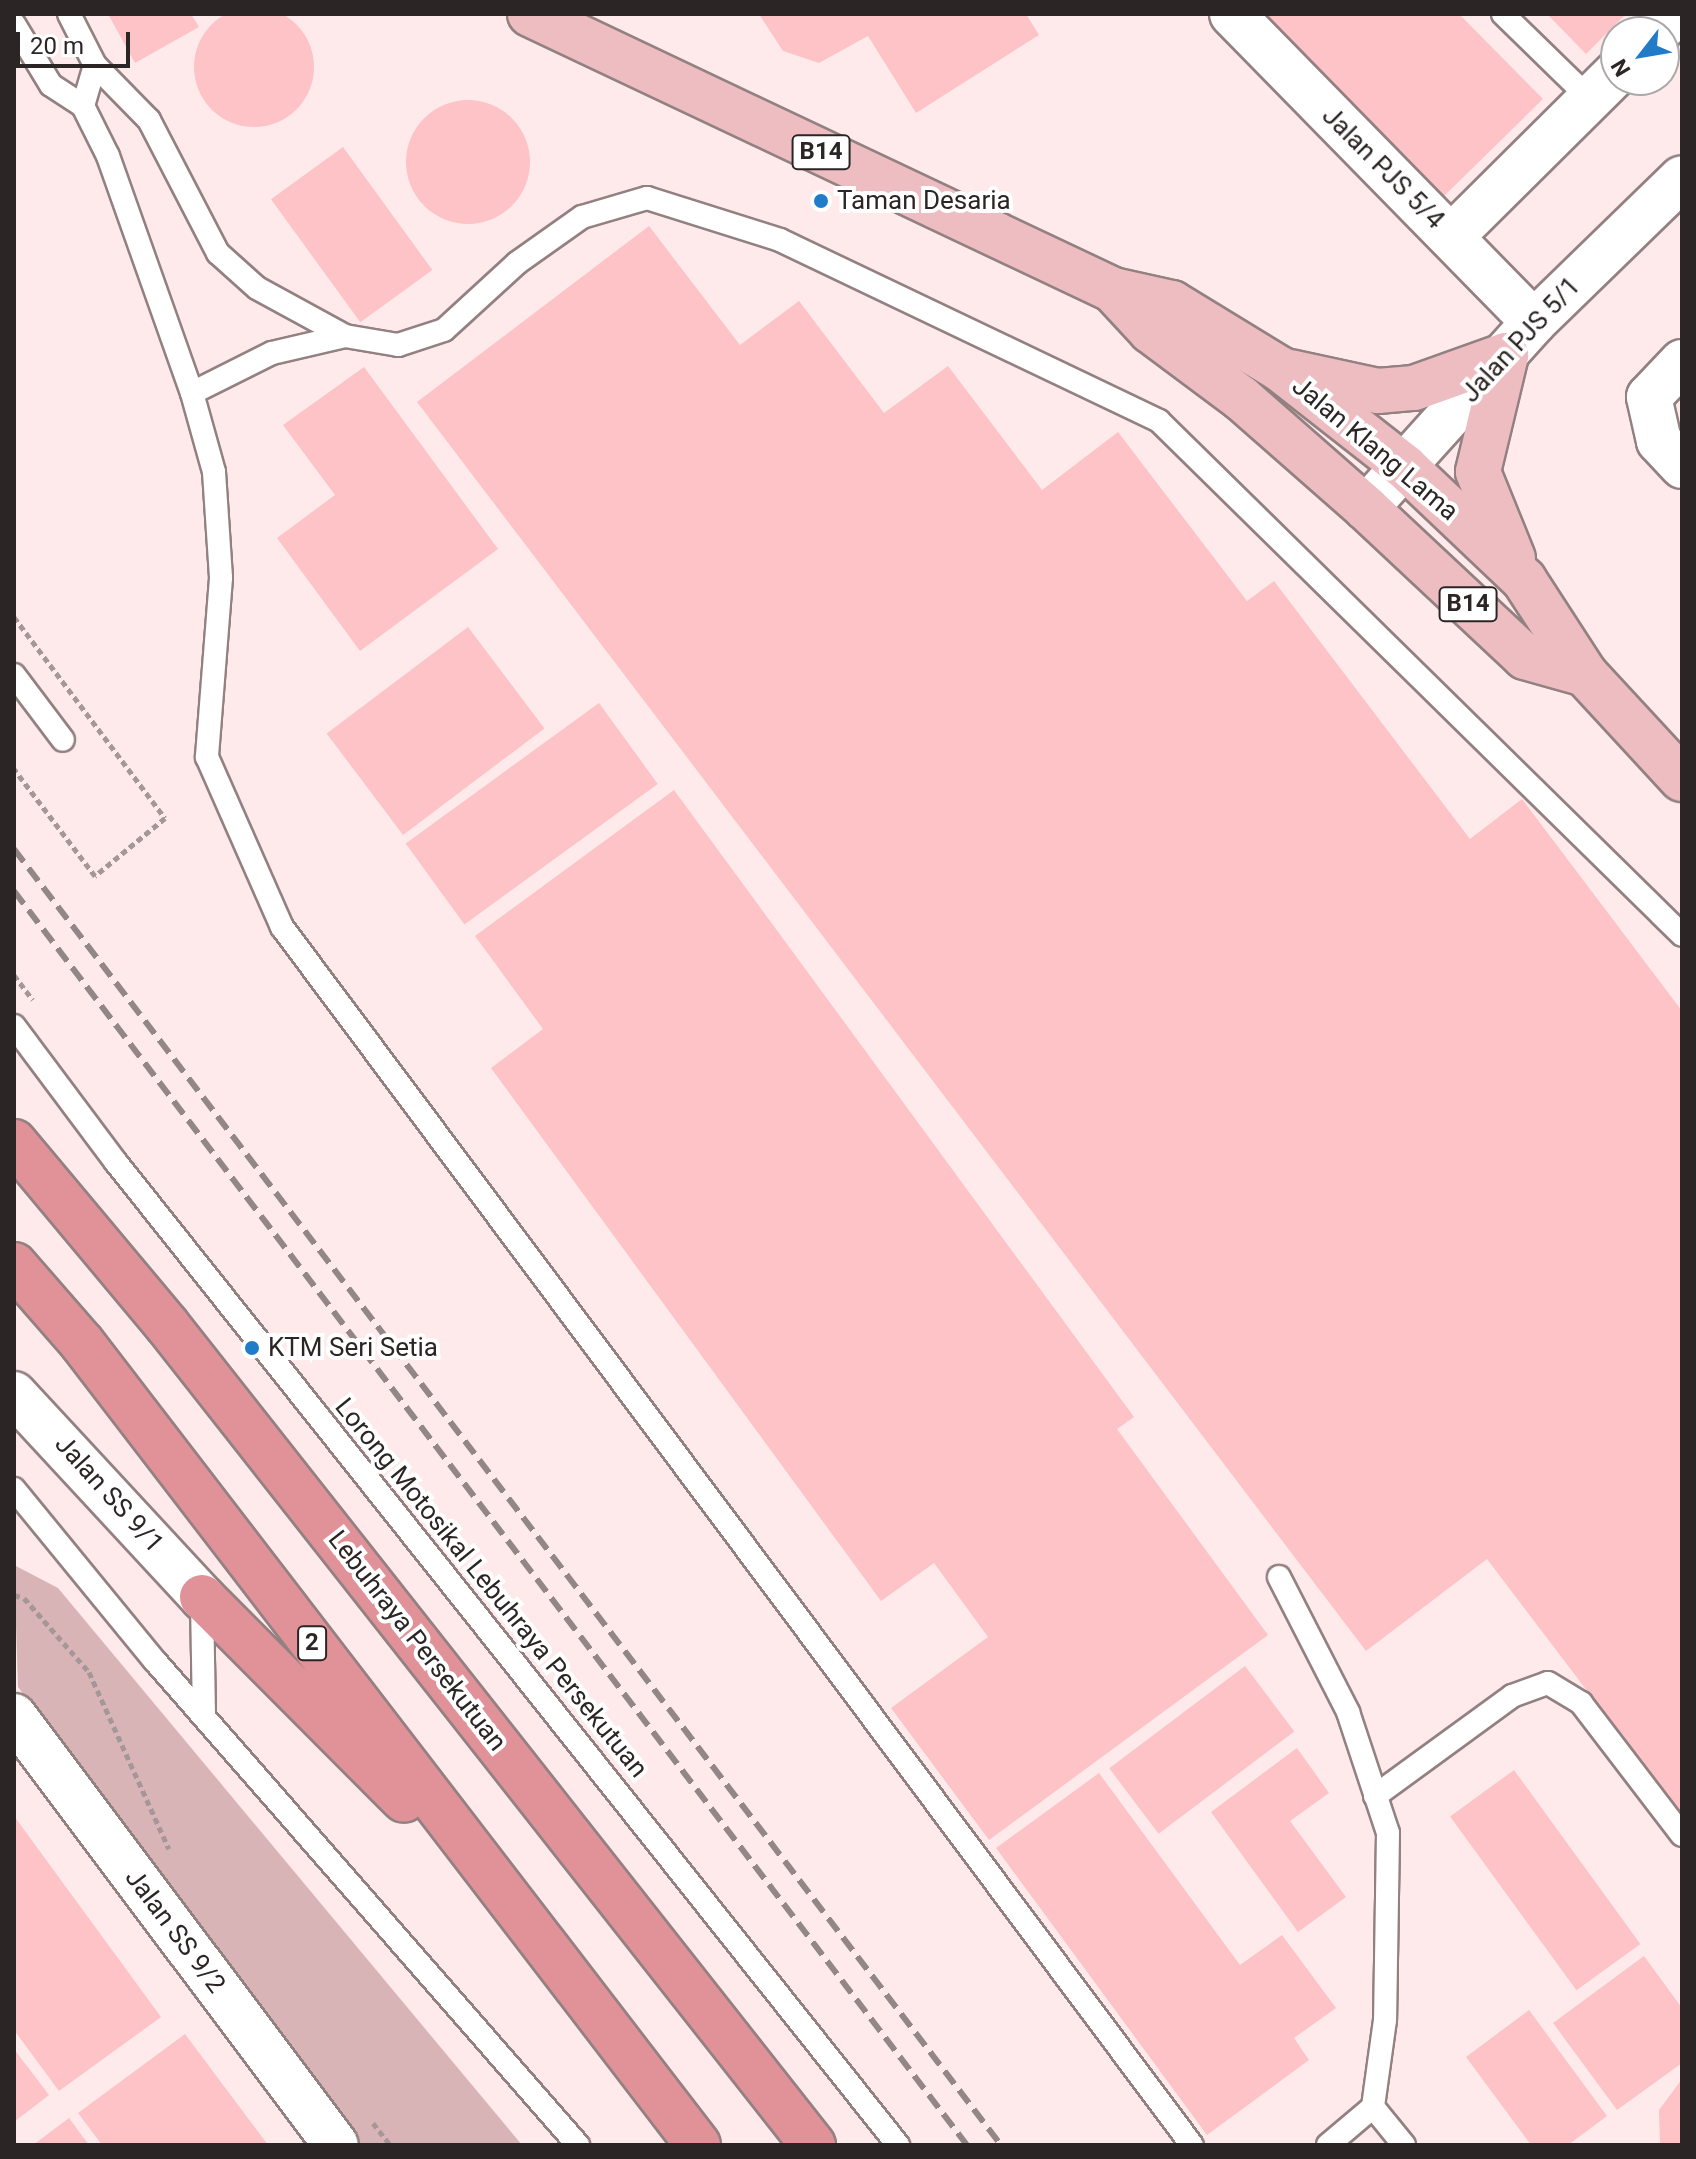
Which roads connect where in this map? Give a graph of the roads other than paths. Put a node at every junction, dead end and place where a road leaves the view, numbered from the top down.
1 (69, 14) edge
2 (530, 14) edge
3 (1232, 14) edge
4 (1503, 14) edge
5 (14, 24) edge
6 (95, 65) junction
7 (1600, 84) edge
8 (1600, 89) edge
9 (83, 106) junction
10 (1682, 178) edge
11 (1451, 237) junction
12 (1113, 290) junction
13 (1534, 322) junction
14 (345, 336) junction
15 (1506, 355) junction
16 (1682, 362) edge
17 (1280, 369) junction
18 (192, 393) junction
19 (1682, 466) edge
20 (1405, 467) junction
21 (1366, 508) junction
22 (1524, 580) junction
23 (1585, 674) junction
24 (14, 675) edge
25 (63, 740) dead end
26 (1682, 779) edge
27 (1682, 935) edge
28 (14, 1026) edge
29 (14, 1142) edge
30 (14, 1265) edge
31 (14, 1394) edge
32 (14, 1489) edge
33 (1279, 1577) dead end
34 (202, 1597) junction
35 (14, 1716) edge
36 (204, 1716) junction
37 (1375, 1796) junction
38 (1682, 1835) edge
39 (543, 1942) junction
40 (1373, 2107) junction
41 (336, 2145) edge
42 (578, 2145) edge
43 (698, 2145) edge
44 (813, 2145) edge
45 (898, 2145) edge
46 (1192, 2145) edge
47 (1328, 2145) edge
48 (1404, 2145) edge

1 - 6 lane
2 - 12 main road, Jalan Klang Lama / B14
3 - 11 street, Jalan PJS 5/4
4 - 7 lane
5 - 9 lane
6 - 9 lane
6 - 14 lane
8 - 11 street
9 - 18 lane
10 - 13 street, Jalan PJS 5/1
11 - 13 street, Jalan PJS 5/4
12 - 17 main road, Jalan Klang Lama / B14
12 - 21 main road, Jalan Klang Lama / B14
13 - 15 street, Jalan PJS 5/1
14 - 18 lane
14 - 27 lane
15 - 17 main road
15 - 20 street, Jalan PJS 5/1
15 - 22 main road
16 - 19 street
17 - 20 main road, Jalan Klang Lama / B14
18 - 46 lane
20 - 21 street, Jalan PJS 5/1
20 - 22 main road, Jalan Klang Lama / B14
21 - 23 main road, Jalan Klang Lama / B14
22 - 23 main road, Jalan Klang Lama / B14
23 - 26 main road, Jalan Klang Lama / B14
24 - 25 lane
28 - 45 lane, Lorong Motosikal Lebuhraya Persekutuan
29 - 44 highway, Lebuhraya Persekutuan
30 - 39 highway, 2
31 - 34 street, Jalan SS 9/1
32 - 36 lane
33 - 37 lane
34 - 36 lane
34 - 39 highway
35 - 41 street, Jalan SS 9/2
36 - 42 lane
37 - 38 lane
37 - 40 lane
39 - 43 highway, 2
40 - 47 lane
40 - 48 lane

